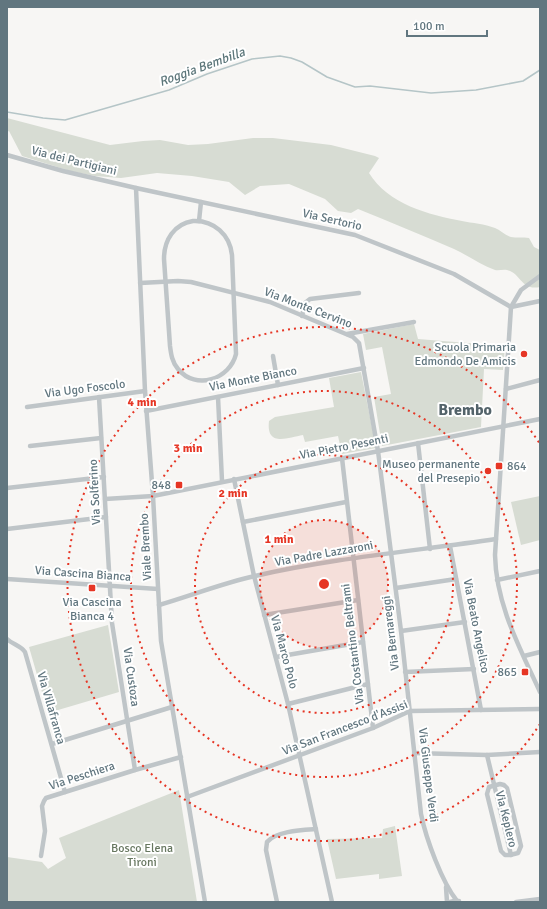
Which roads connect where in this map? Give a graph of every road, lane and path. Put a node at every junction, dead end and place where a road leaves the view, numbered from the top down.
1 (7, 155) edge
2 (136, 188) junction
3 (201, 202) junction
4 (199, 221) junction
5 (540, 276) edge
6 (166, 281) junction
7 (140, 283) junction
8 (234, 293) junction
9 (359, 293) dead end
10 (540, 301) edge
11 (511, 307) junction
12 (302, 316) junction
13 (414, 322) dead end
14 (347, 334) junction
15 (273, 356) dead end
16 (364, 368) junction
17 (540, 380) edge
18 (278, 384) junction
19 (506, 389) junction
20 (145, 391) junction
21 (218, 396) junction
22 (99, 397) junction
23 (27, 407) dead end
24 (146, 411) junction
25 (540, 419) edge
26 (504, 426) junction
27 (101, 438) junction
28 (418, 443) junction
29 (30, 446) dead end
30 (378, 451) junction
31 (342, 458) junction
32 (104, 477) junction
33 (234, 479) junction
34 (222, 481) junction
35 (7, 488) edge
36 (153, 496) junction
37 (105, 499) junction
38 (346, 502) junction
39 (106, 517) junction
40 (243, 522) junction
41 (7, 529) edge
42 (496, 540) junction
43 (450, 546) junction
44 (430, 549) junction
45 (391, 553) junction
46 (353, 557) junction
47 (540, 571) edge
48 (254, 576) junction
49 (7, 579) edge
50 (456, 579) junction
51 (497, 580) junction
52 (110, 586) junction
53 (396, 588) junction
54 (158, 589) junction
55 (358, 600) junction
56 (159, 605) junction
57 (264, 615) junction
58 (465, 622) junction
59 (401, 631) junction
60 (7, 639) edge
61 (362, 642) junction
62 (540, 652) edge
63 (524, 656) junction
64 (276, 657) junction
65 (474, 669) junction
66 (406, 672) junction
67 (368, 684) junction
68 (540, 692) edge
69 (288, 704) junction
70 (172, 707) junction
71 (540, 709) edge
72 (482, 710) junction
73 (410, 711) junction
74 (127, 721) junction
75 (373, 728) junction
76 (52, 744) junction
77 (540, 752) edge
78 (414, 753) junction
79 (486, 755) junction
80 (300, 756) junction
81 (181, 757) junction
82 (135, 770) junction
83 (494, 785) junction
84 (65, 792) junction
85 (187, 797) junction
86 (316, 829) junction
87 (511, 855) junction
88 (41, 856) dead end
89 (446, 885) junction
90 (540, 899) edge
91 (459, 901) edge
92 (205, 902) edge
93 (277, 902) edge
94 (332, 902) edge
95 (447, 902) edge
96 (450, 902) edge
97 (516, 902) edge

1 - 2 street, Via dei Partigiani
2 - 3 street, Via Sertorio
2 - 7 street, Viale Brembo
3 - 4 street
3 - 11 street, Via Sertorio
4 - 6 street
4 - 8 street
5 - 11 street
6 - 7 street, Via Monte Cervino
6 - 8 street, Via Monte Cervino
6 - 8 street
7 - 20 street, Viale Brembo
8 - 12 street, Via Monte Cervino
9 - 12 street
10 - 11 street
11 - 19 street
12 - 14 street, Via Monte Cervino
13 - 14 street
14 - 16 street, Via Monte Cervino
15 - 18 street
16 - 18 street, Via Monte Bianco
16 - 30 street, Via Monte Cervino
17 - 19 street
18 - 21 street, Via Monte Bianco
19 - 26 street
20 - 22 street, Via Ugo Foscolo
20 - 24 street, Viale Brembo
21 - 24 street, Via Monte Bianco
21 - 34 street
22 - 23 street, Via Ugo Foscolo
22 - 27 street, Via Solferino
24 - 36 street, Viale Brembo
25 - 26 street, Via Pietro Pesenti
26 - 28 street, Via Pietro Pesenti
26 - 42 street
27 - 29 street
27 - 32 street, Via Solferino
28 - 30 street, Via Pietro Pesenti
28 - 44 street
30 - 31 street, Via Pietro Pesenti
30 - 45 street, Via Bernareggi
31 - 33 street, Via Pietro Pesenti
31 - 38 street, Via Costantino Beltrami
32 - 35 street
32 - 37 street, Via Solferino
33 - 34 street, Via Pietro Pesenti
33 - 40 street, Via Marco Polo
34 - 36 street, Via Pietro Pesenti
36 - 37 street, Via Pietro Pesenti
36 - 54 street, Viale Brembo
37 - 39 street, Via Solferino
38 - 40 street
38 - 46 street, Via Costantino Beltrami
39 - 41 street
39 - 52 street, Via Solferino
40 - 48 street, Via Marco Polo
42 - 43 street, Via Padre Lazzaroni
42 - 51 street
43 - 44 street, Via Padre Lazzaroni
43 - 50 street, Via Beato Angelico
44 - 45 street, Via Padre Lazzaroni
45 - 46 street, Via Padre Lazzaroni
45 - 53 street, Via Bernareggi
46 - 48 street, Via Padre Lazzaroni
46 - 55 street, Via Costantino Beltrami
47 - 51 street
48 - 56 street, Via Padre Lazzaroni
48 - 57 street, Via Marco Polo
49 - 52 street, Via Cascina Bianca
50 - 53 street
50 - 58 street, Via Beato Angelico
51 - 63 street
52 - 54 street, Via Cascina Bianca
52 - 74 street, Via Custoza
53 - 59 street, Via Bernareggi
54 - 56 street, Viale Brembo
55 - 57 street
55 - 61 street, Via Costantino Beltrami
56 - 70 street, Viale Brembo
57 - 64 street, Via Marco Polo
58 - 59 street
58 - 65 street, Via Beato Angelico
59 - 66 street, Via Bernareggi
60 - 76 street, Via Villafranca
61 - 64 street
61 - 67 street, Via Costantino Beltrami
62 - 63 street
63 - 68 street
64 - 69 street, Via Marco Polo
65 - 66 street
65 - 72 street, Via Beato Angelico
66 - 73 street, Via Bernareggi
67 - 69 street
67 - 75 street, Via Costantino Beltrami
69 - 80 street, Via Marco Polo
70 - 74 street
70 - 81 street, Viale Brembo
71 - 72 street, Via San Francesco d'Assisi
72 - 73 street, Via San Francesco d'Assisi
73 - 75 street, Via San Francesco d'Assisi
73 - 78 street, Via Giuseppe Verdi
74 - 76 street
74 - 82 street, Via Custoza
75 - 80 street, Via San Francesco d'Assisi
76 - 84 street, Via Villafranca
77 - 79 street
78 - 79 street
78 - 89 street, Via Giuseppe Verdi
79 - 83 street, Via Keplero
80 - 85 street, Via San Francesco d'Assisi
80 - 86 street, Via Marco Polo
81 - 82 street, Via Peschiera
81 - 85 street, Viale Brembo
82 - 84 street, Via Peschiera
83 - 87 street, Via Keplero
83 - 87 street, Via Keplero
83 - 87 street, Via Keplero
84 - 88 street, Via Peschiera
85 - 92 street, Viale Brembo
86 - 93 street
86 - 94 street, Via Marco Polo
89 - 91 street, Via Giuseppe Verdi
89 - 95 street, Via Giuseppe Verdi
90 - 97 street
91 - 96 street

